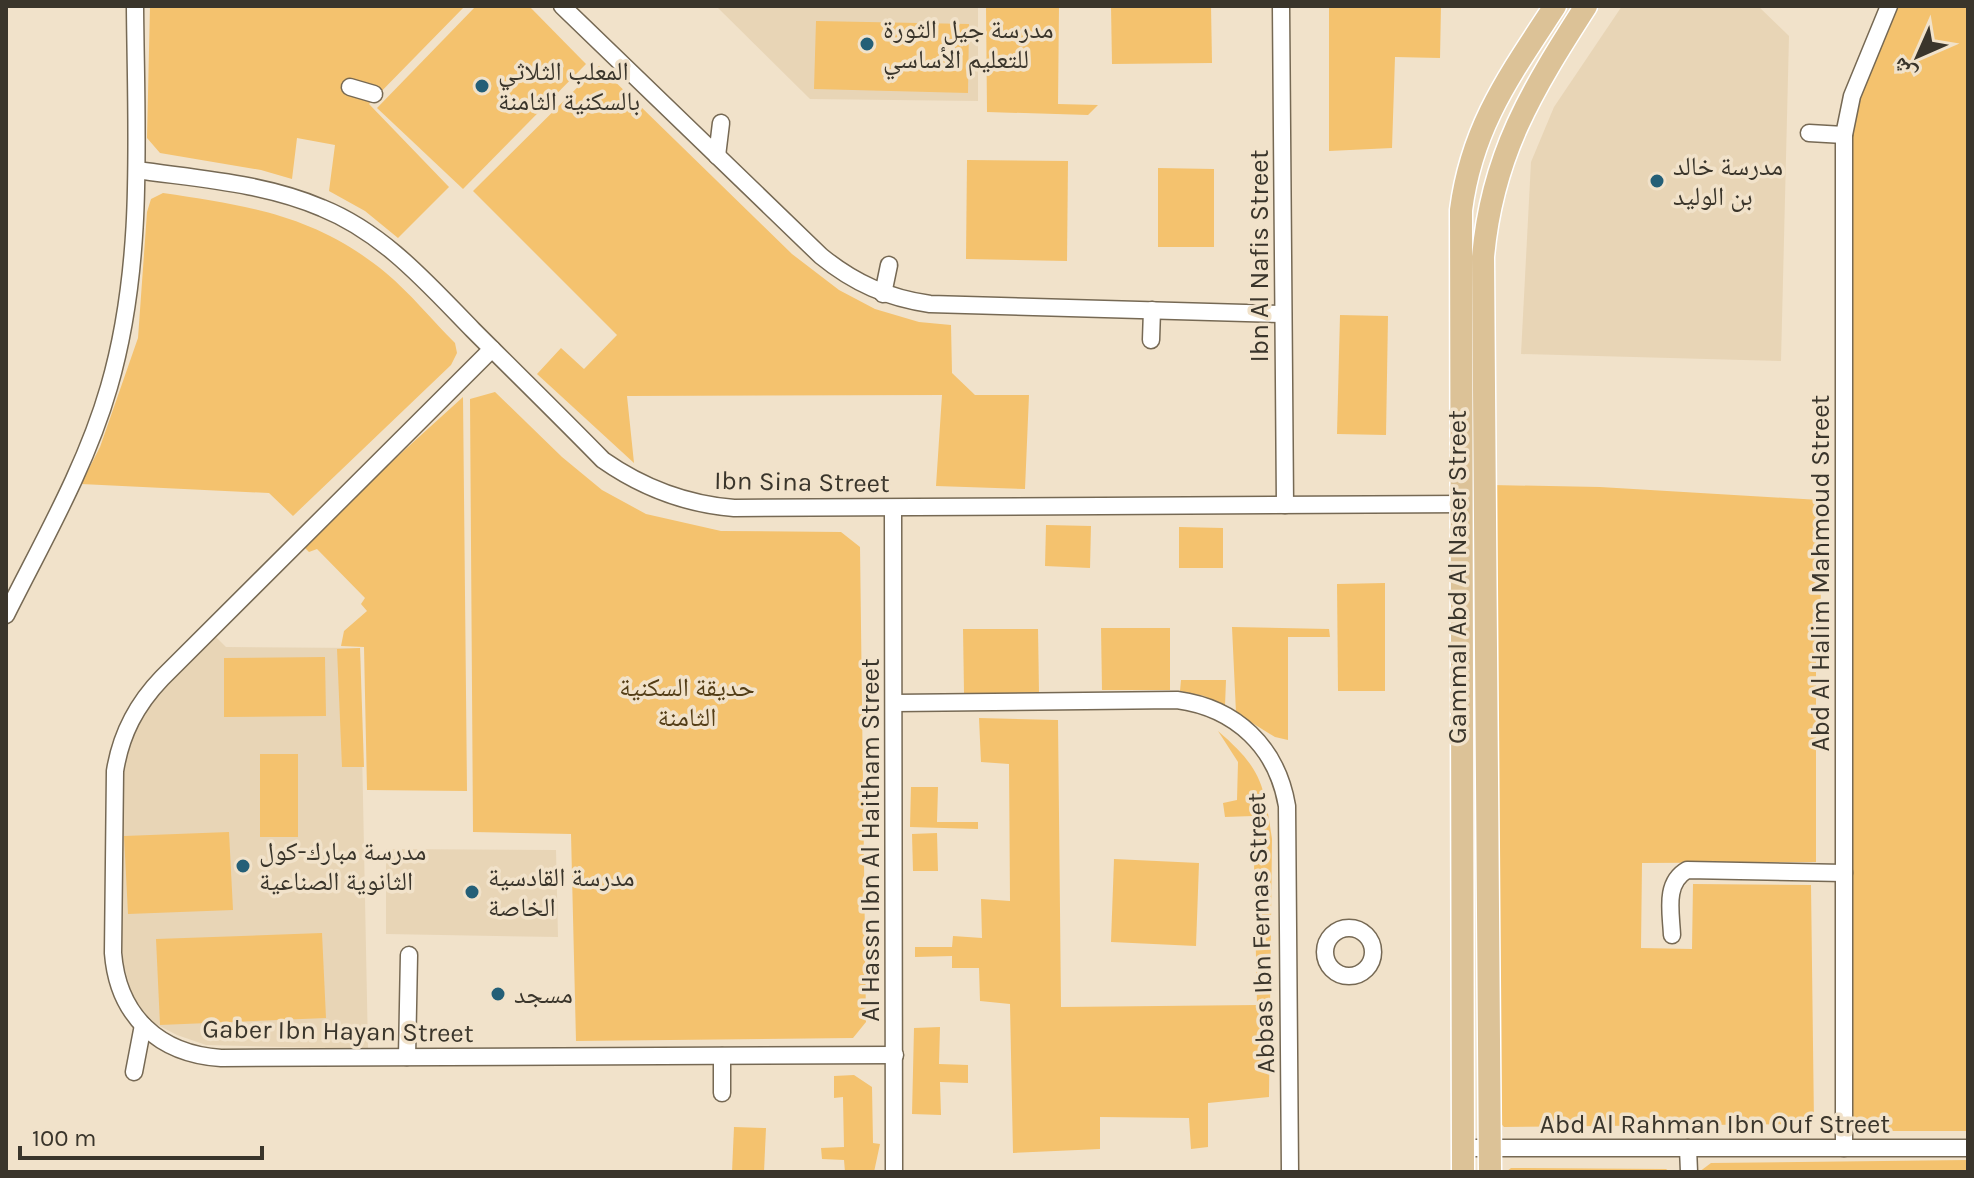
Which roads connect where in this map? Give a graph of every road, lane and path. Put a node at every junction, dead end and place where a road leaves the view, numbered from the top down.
1 (135, 6) edge
2 (562, 6) edge
3 (1281, 6) edge
4 (1555, 6) edge
5 (1586, 6) edge
6 (1889, 6) edge
7 (580, 14) edge
8 (350, 87) dead end
9 (374, 94) dead end
10 (721, 123) dead end
11 (1809, 133) dead end
12 (1844, 135) junction
13 (717, 156) junction
14 (137, 170) junction
15 (889, 265) dead end
16 (883, 294) junction
17 (1152, 310) junction
18 (1283, 314) junction
19 (1151, 340) dead end
20 (492, 349) junction
21 (1460, 504) junction
22 (1485, 504) junction
23 (1285, 505) junction
24 (893, 508) junction
25 (6, 615) edge
26 (894, 703) junction
27 (1844, 873) junction
28 (1672, 935) dead end
29 (409, 955) dead end
30 (143, 1025) junction
31 (895, 1055) junction
32 (722, 1056) junction
33 (407, 1057) junction
34 (134, 1072) dead end
35 (722, 1093) dead end
36 (1463, 1148) junction
37 (1490, 1148) junction
38 (1688, 1148) junction
39 (1844, 1148) junction
40 (1968, 1148) edge
41 (894, 1172) edge
42 (1290, 1172) edge
43 (1463, 1172) edge
44 (1490, 1172) edge
45 (1689, 1172) edge

1 - 14 street
2 - 7 street
3 - 18 street, Ibn Al Nafis Street
4 - 21 main road, Gammal Abd Al Naser Street
5 - 22 main road, Gammal Abd Al Naser Street
6 - 12 street, Abd Al Halim Mahmoud Street
7 - 13 street
8 - 9 street
10 - 13 street
11 - 12 street
12 - 27 street, Abd Al Halim Mahmoud Street
13 - 16 street
14 - 20 street, Ibn Sina Street
14 - 25 street
15 - 16 street
16 - 17 street
17 - 18 street
17 - 19 street
18 - 23 street, Ibn Al Nafis Street
20 - 24 street, Ibn Sina Street
20 - 30 street, Gaber Ibn Hayan Street
21 - 22 street, Ibn Sina Street
21 - 23 street, Ibn Sina Street
21 - 36 main road, Gammal Abd Al Naser Street
22 - 37 main road, Gammal Abd Al Naser Street
23 - 24 street, Ibn Sina Street
24 - 26 street, Al Hassn Ibn Al Haitham Street
26 - 31 street, Al Hassn Ibn Al Haitham Street
26 - 42 street, Abbas Ibn Fernas Street
27 - 28 street
27 - 39 street, Abd Al Halim Mahmoud Street
29 - 33 street
30 - 33 street, Gaber Ibn Hayan Street
30 - 34 street
31 - 32 street, Gaber Ibn Hayan Street
31 - 41 street, Al Hassn Ibn Al Haitham Street
32 - 33 street, Gaber Ibn Hayan Street
32 - 35 street
36 - 37 street, Abd Al Rahman Ibn Ouf Street
36 - 43 main road, Gammal Abd Al Naser Street
37 - 38 street, Abd Al Rahman Ibn Ouf Street
37 - 44 main road, Gammal Abd Al Naser Street
38 - 39 street, Abd Al Rahman Ibn Ouf Street
38 - 45 street
39 - 40 street, Abd Al Rahman Ibn Ouf Street

